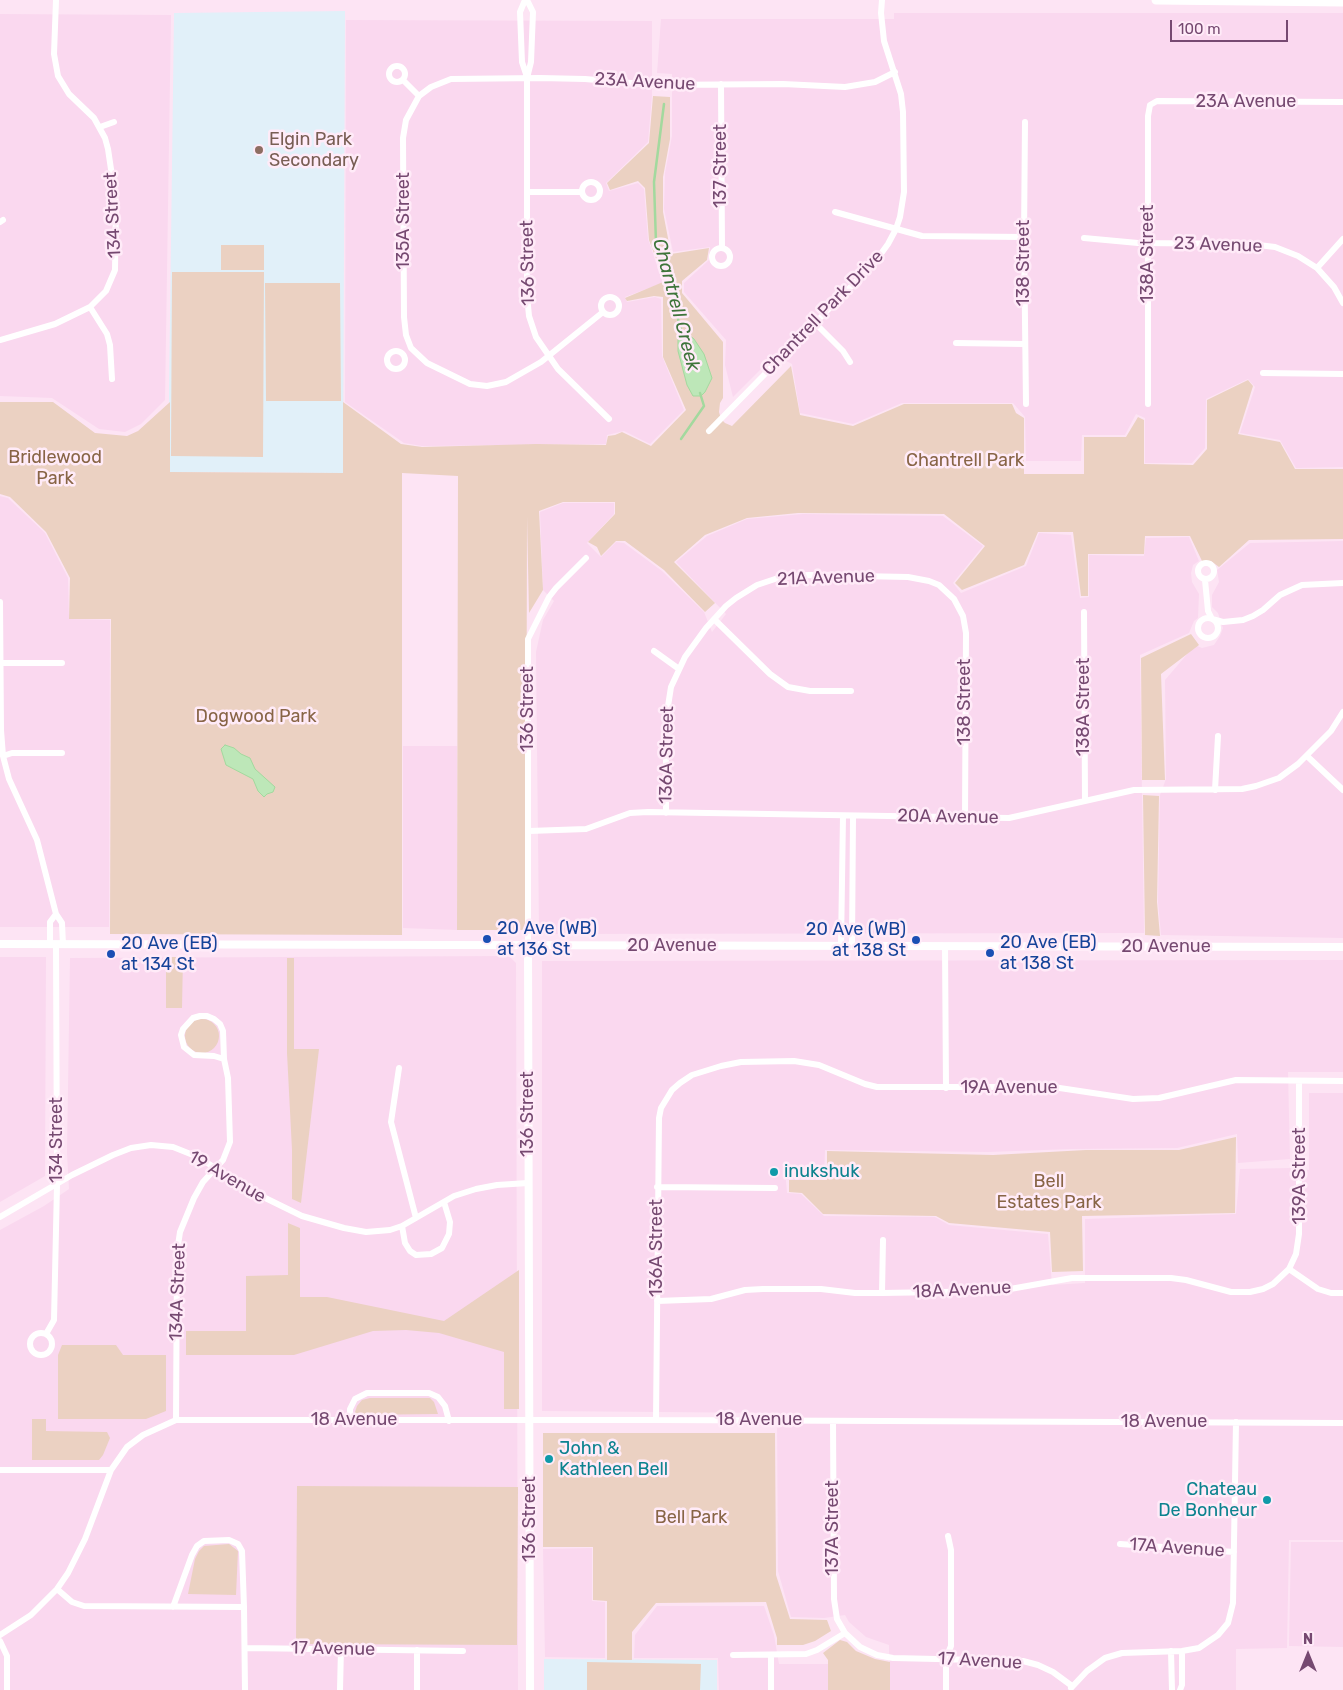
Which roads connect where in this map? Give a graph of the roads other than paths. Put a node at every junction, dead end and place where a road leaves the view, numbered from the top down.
1 (56, 0) edge
2 (526, 0) edge
3 (882, 0) edge
4 (1156, 0) edge
5 (1248, 0) edge
6 (1343, 2) edge
7 (895, 72) junction
8 (527, 78) junction
9 (403, 80) dead end
10 (721, 84) junction
11 (419, 96) junction
12 (1343, 102) edge
13 (1150, 105) joint
14 (114, 122) dead end
15 (1025, 122) dead end
16 (100, 127) junction
17 (527, 192) junction
18 (582, 192) dead end
19 (835, 212) dead end
20 (896, 229) junction
21 (1024, 237) junction
22 (1084, 238) dead end
23 (1343, 239) edge
24 (1148, 243) junction
25 (722, 248) dead end
26 (1317, 268) junction
27 (1343, 303) edge
28 (90, 307) junction
29 (604, 312) dead end
30 (815, 323) junction
31 (0, 340) edge
32 (956, 343) dead end
33 (1024, 344) junction
34 (411, 348) junction
35 (402, 354) dead end
36 (549, 356) junction
37 (850, 362) dead end
38 (1263, 373) dead end
39 (1343, 374) edge
40 (112, 380) dead end
41 (1026, 404) dead end
42 (1148, 404) dead end
43 (609, 419) dead end
44 (709, 431) dead end
45 (586, 558) dead end
46 (1205, 580) dead end
47 (1343, 583) edge
48 (947, 592) joint
49 (0, 602) edge
50 (1084, 612) dead end
51 (714, 620) junction
52 (654, 651) dead end
53 (1, 663) edge
54 (62, 664) dead end
55 (678, 668) junction
56 (851, 691) dead end
57 (1343, 712) edge
58 (1218, 736) dead end
59 (62, 753) dead end
60 (3, 756) junction
61 (1307, 756) junction
62 (1216, 790) junction
63 (1343, 790) edge
64 (1084, 801) junction
65 (666, 813) junction
66 (843, 816) junction
67 (852, 816) junction
68 (965, 818) junction
69 (529, 831) junction
70 (842, 870) junction
71 (852, 870) junction
72 (56, 914) junction
73 (0, 944) edge
74 (56, 944) junction
75 (528, 945) junction
76 (842, 946) junction
77 (852, 946) junction
78 (945, 946) junction
79 (1343, 947) edge
80 (224, 1059) junction
81 (399, 1068) dead end
82 (1299, 1081) junction
83 (1343, 1081) edge
84 (680, 1083) joint
85 (946, 1088) junction
86 (217, 1168) junction
87 (528, 1183) junction
88 (57, 1185) junction
89 (657, 1187) junction
90 (775, 1188) dead end
91 (444, 1202) junction
92 (0, 1217) edge
93 (416, 1218) junction
94 (402, 1226) junction
95 (883, 1240) dead end
96 (1289, 1269) junction
97 (1343, 1293) edge
98 (882, 1294) junction
99 (657, 1301) junction
100 (46, 1334) dead end
101 (176, 1420) junction
102 (350, 1420) junction
103 (529, 1420) junction
104 (656, 1420) junction
105 (449, 1421) junction
106 (833, 1421) junction
107 (1236, 1422) junction
108 (1343, 1423) edge
109 (0, 1470) edge
110 (111, 1470) junction
111 (948, 1536) dead end
112 (1120, 1544) dead end
113 (1234, 1552) junction
114 (57, 1589) junction
115 (172, 1606) junction
116 (244, 1607) junction
117 (845, 1633) junction
118 (0, 1635) edge
119 (0, 1642) edge
120 (244, 1648) junction
121 (341, 1648) junction
122 (417, 1650) junction
123 (463, 1650) dead end
124 (1171, 1651) junction
125 (1182, 1651) junction
126 (733, 1655) dead end
127 (772, 1656) junction
128 (946, 1658) junction
129 (1071, 1688) edge
130 (7, 1690) edge
131 (244, 1690) edge
132 (340, 1690) edge
133 (417, 1690) edge
134 (530, 1690) edge
135 (771, 1690) edge
136 (946, 1690) edge
137 (1172, 1690) edge
138 (1180, 1690) edge

1 - 16 street, 134 Street
2 - 8 street, 136 Street
2 - 8 street, 136 Street
3 - 7 street, Chantrell Park Drive
4 - 5 main road
5 - 6 main road
7 - 10 street, 23A Avenue
7 - 20 street, Chantrell Park Drive
8 - 10 street, 23A Avenue
8 - 11 street, 23A Avenue
8 - 17 street, 136 Street
9 - 11 street
10 - 25 street, 137 Street
11 - 34 street, 135A Street
12 - 13 street, 23A Avenue
13 - 24 street, 138A Street
14 - 16 street
15 - 21 street, 138 Street
16 - 28 street, 134 Street
17 - 18 street
17 - 36 street, 136 Street
19 - 20 street
20 - 21 street
20 - 30 street, Chantrell Park Drive
21 - 33 street, 138 Street
22 - 24 street, 23 Avenue
23 - 26 street
24 - 26 street, 23 Avenue
24 - 42 street, 138A Street
26 - 27 street
28 - 31 street
28 - 40 street
29 - 36 street
30 - 37 street
30 - 44 street, Chantrell Park Drive
32 - 33 street
33 - 41 street, 138 Street
34 - 35 street
34 - 36 street
36 - 43 street, 136 Street
38 - 39 street
45 - 69 street, 136 Street
46 - 47 street
48 - 51 street, 21A Avenue
48 - 68 street, 138 Street
49 - 53 street, 134 Street
50 - 64 street, 138A Street
51 - 55 street, 136A Street
51 - 56 street
52 - 55 street
53 - 54 street
53 - 60 street, 134 Street
55 - 65 street, 136A Street
57 - 61 street
58 - 62 street
59 - 60 street
60 - 72 street, 134 Street
61 - 62 street, 20A Avenue
61 - 63 street
62 - 64 street, 20A Avenue
64 - 68 street, 20A Avenue
65 - 66 street, 20A Avenue
65 - 69 street, 20A Avenue
66 - 67 street, 20A Avenue
66 - 70 street
67 - 68 street, 20A Avenue
67 - 71 street
69 - 75 street, 136 Street
70 - 71 street
70 - 76 street
71 - 77 street
72 - 74 street, 134 Street
72 - 74 street, 134 Street
73 - 74 street, 20 Avenue
74 - 75 street, 20 Avenue
74 - 88 street, 134 Street
75 - 76 street, 20 Avenue
75 - 87 street, 136 Street
76 - 77 street, 20 Avenue
77 - 78 street, 20 Avenue
78 - 79 street, 20 Avenue
78 - 85 street
80 - 80 street, 134A Street
80 - 86 street, 134A Street
81 - 93 street
82 - 83 street, 19A Avenue
82 - 85 street, 19A Avenue
82 - 96 street, 139A Street
84 - 85 street, 19A Avenue
84 - 89 street, 136A Street
86 - 88 street, 19 Avenue
86 - 94 street, 19 Avenue
86 - 101 street, 134A Street
87 - 91 street, 19 Avenue
87 - 103 street, 136 Street
88 - 92 street
88 - 100 street, 134 Street
89 - 90 street
89 - 99 street, 136A Street
91 - 93 street, 19 Avenue
91 - 94 street
93 - 94 street, 19 Avenue
95 - 98 street
96 - 97 street
96 - 98 street, 18A Avenue
98 - 99 street, 18A Avenue
99 - 104 street, 136A Street
101 - 102 street, 18 Avenue
101 - 110 street
102 - 105 street, 18 Avenue
102 - 105 street
103 - 104 street, 18 Avenue
103 - 105 street, 18 Avenue
103 - 134 street, 136 Street
104 - 106 street, 18 Avenue
106 - 107 street, 18 Avenue
106 - 117 street, 137A Street
107 - 108 street, 18 Avenue
107 - 113 street
109 - 110 street
110 - 114 street
111 - 128 street
112 - 113 street, 17A Avenue
113 - 125 street, 17 Avenue
114 - 115 street
114 - 118 street
115 - 116 street
115 - 116 street
116 - 120 street
117 - 127 street
117 - 128 street, 17 Avenue
119 - 130 street
120 - 121 street, 17 Avenue
120 - 131 street
121 - 122 street, 17 Avenue
121 - 132 street
122 - 123 street, 17 Avenue
122 - 133 street
124 - 125 street, 17 Avenue
124 - 129 street, 17 Avenue
124 - 137 street
125 - 138 street
126 - 127 street
127 - 135 street
128 - 129 street, 17 Avenue
128 - 136 street

